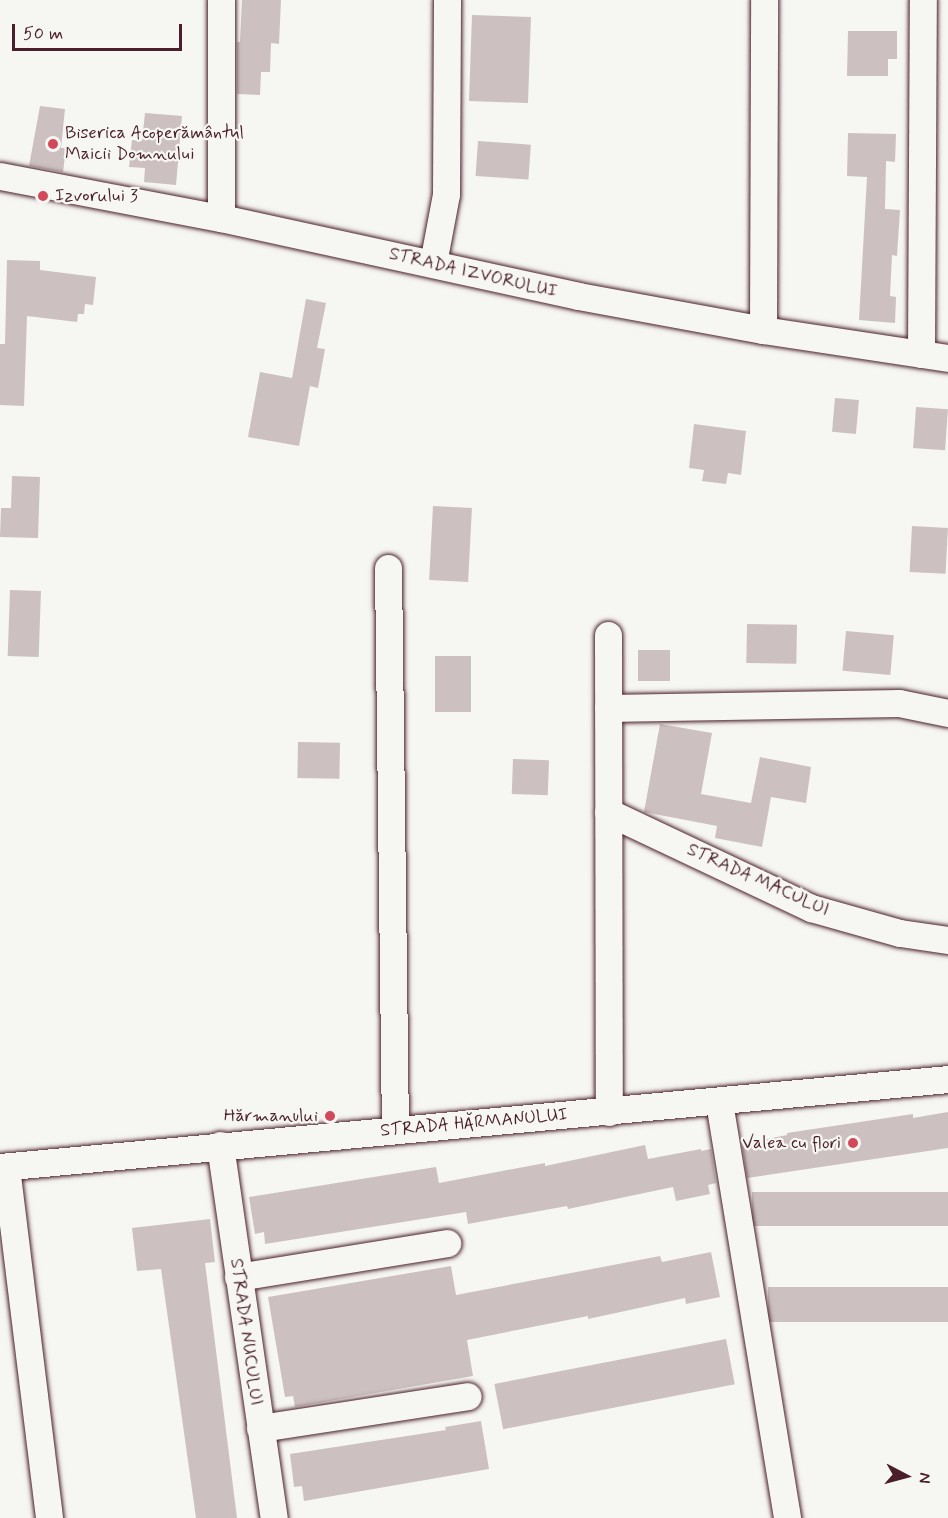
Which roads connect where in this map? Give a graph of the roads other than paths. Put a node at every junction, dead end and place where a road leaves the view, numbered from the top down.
1 (221, 0) edge
2 (447, 0) edge
3 (764, 0) edge
4 (923, 0) edge
5 (0, 176) edge
6 (221, 218) junction
7 (433, 263) junction
8 (764, 330) junction
9 (921, 354) junction
10 (948, 358) edge
11 (388, 568) dead end
12 (608, 635) dead end
13 (608, 708) junction
14 (948, 713) edge
15 (608, 812) junction
16 (948, 940) edge
17 (948, 1079) edge
18 (719, 1102) junction
19 (609, 1112) junction
20 (395, 1129) junction
21 (220, 1145) junction
22 (3, 1167) edge
23 (447, 1243) dead end
24 (238, 1277) junction
25 (468, 1396) dead end
26 (260, 1428) junction
27 (49, 1518) edge
28 (274, 1518) edge
29 (787, 1518) edge

1 - 6 street
2 - 7 street
3 - 8 street
4 - 9 street
5 - 6 street, STRADA IZVORULUI
6 - 7 street, STRADA IZVORULUI
7 - 8 street, STRADA IZVORULUI
8 - 9 street, STRADA IZVORULUI
9 - 10 street, STRADA IZVORULUI
11 - 20 street
12 - 13 street
13 - 14 street
13 - 15 street
15 - 16 street, STRADA MACULUI
15 - 19 street
17 - 18 street, STRADA HĂRMANULUI
18 - 19 street, STRADA HĂRMANULUI
18 - 29 street
19 - 20 street, STRADA HĂRMANULUI
20 - 21 street, STRADA HĂRMANULUI
21 - 22 street, STRADA HĂRMANULUI
21 - 24 street, STRADA NUCULUI
22 - 27 street
23 - 24 street
24 - 26 street, STRADA NUCULUI
25 - 26 street
26 - 28 street, STRADA NUCULUI

